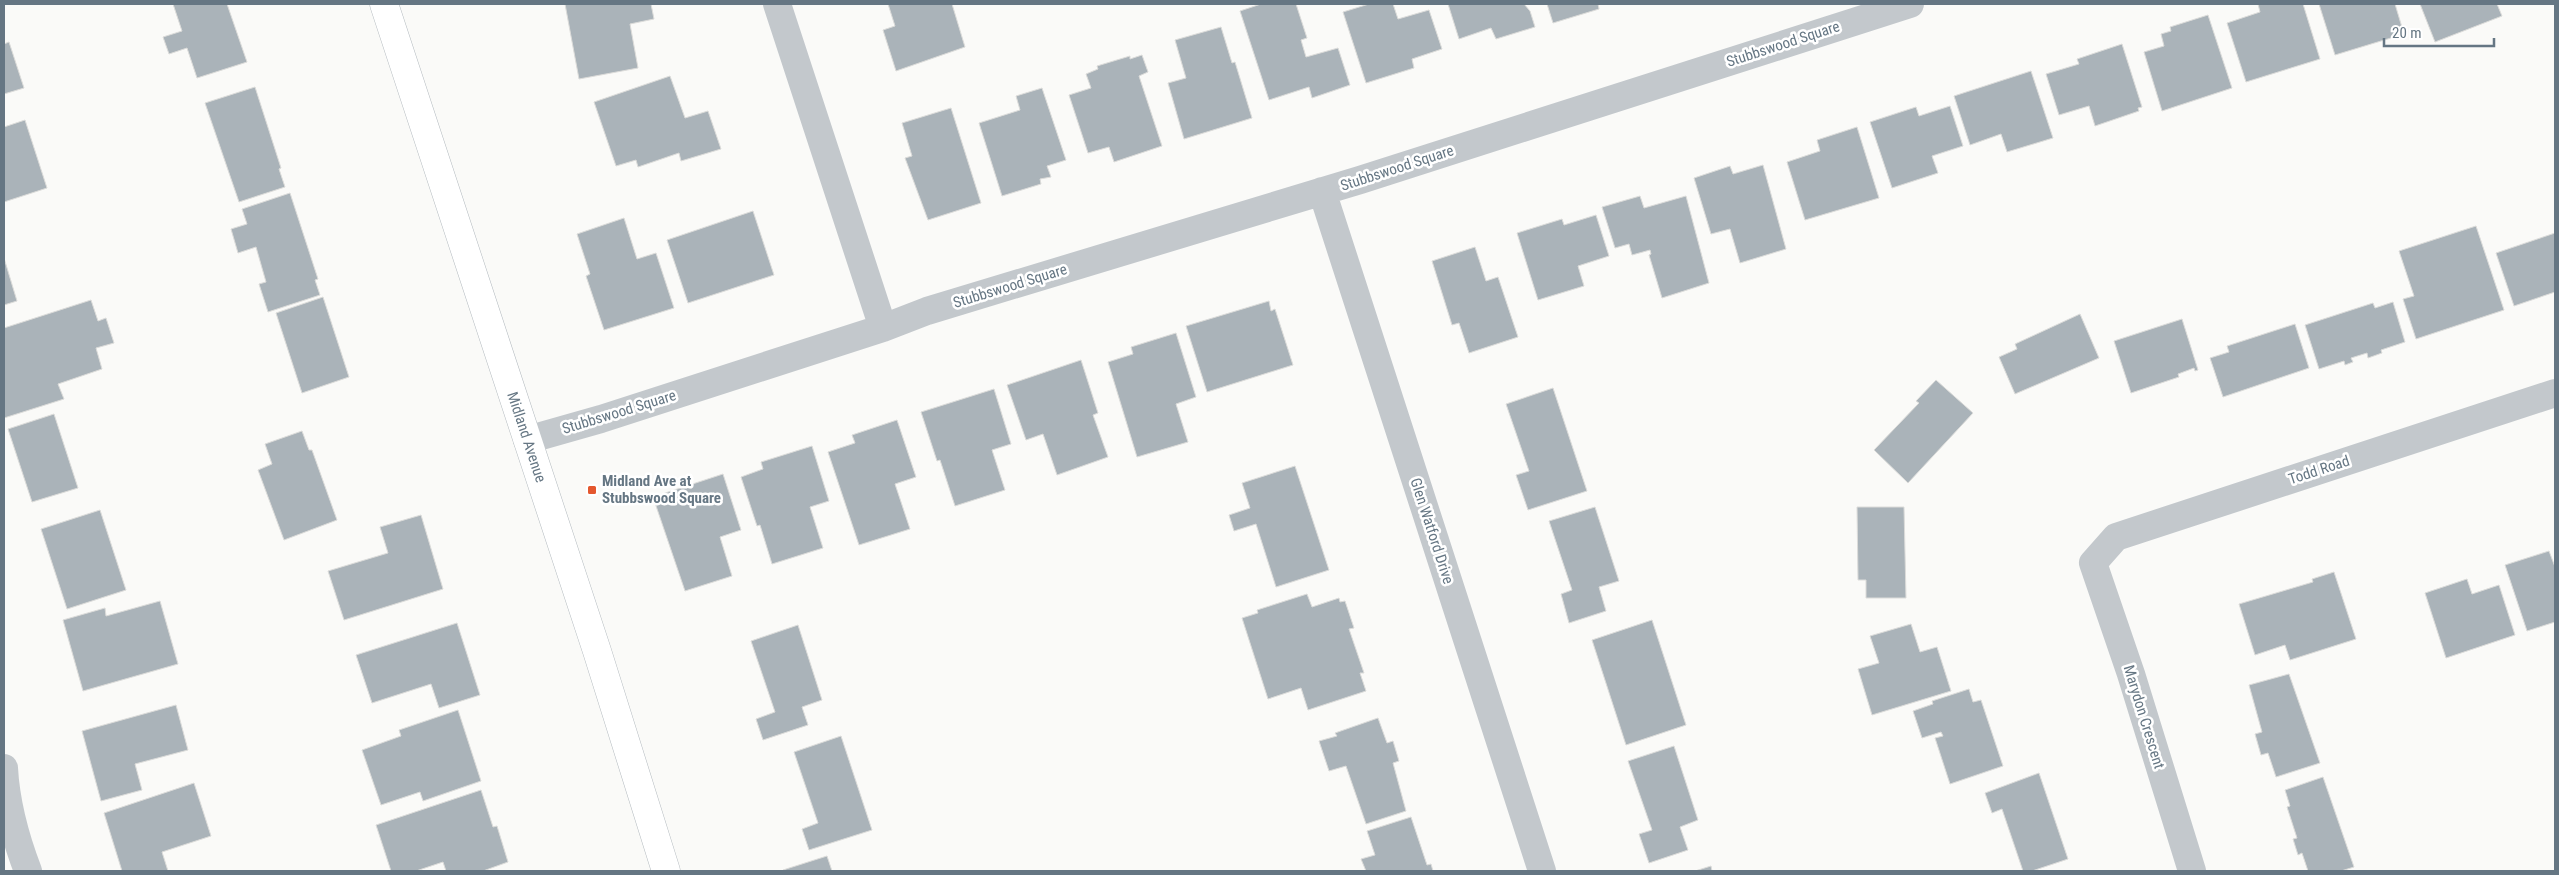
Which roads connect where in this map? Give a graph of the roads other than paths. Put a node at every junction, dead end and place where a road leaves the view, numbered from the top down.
1 (384, 4) edge
2 (777, 4) edge
3 (1910, 4) edge
4 (1322, 191) junction
5 (883, 328) junction
6 (2555, 393) edge
7 (527, 440) junction
8 (2093, 564) joint
9 (4, 785) edge
10 (28, 871) edge
11 (666, 871) edge
12 (1542, 871) edge
13 (2192, 871) edge

1 - 7 main road, Midland Avenue
2 - 5 street
3 - 4 street, Stubbswood Square
4 - 5 street, Stubbswood Square
4 - 12 street, Glen Watford Drive
5 - 7 street, Stubbswood Square
6 - 8 street, Todd Road
7 - 11 main road, Midland Avenue
8 - 13 street, Marydon Crescent
9 - 10 street

